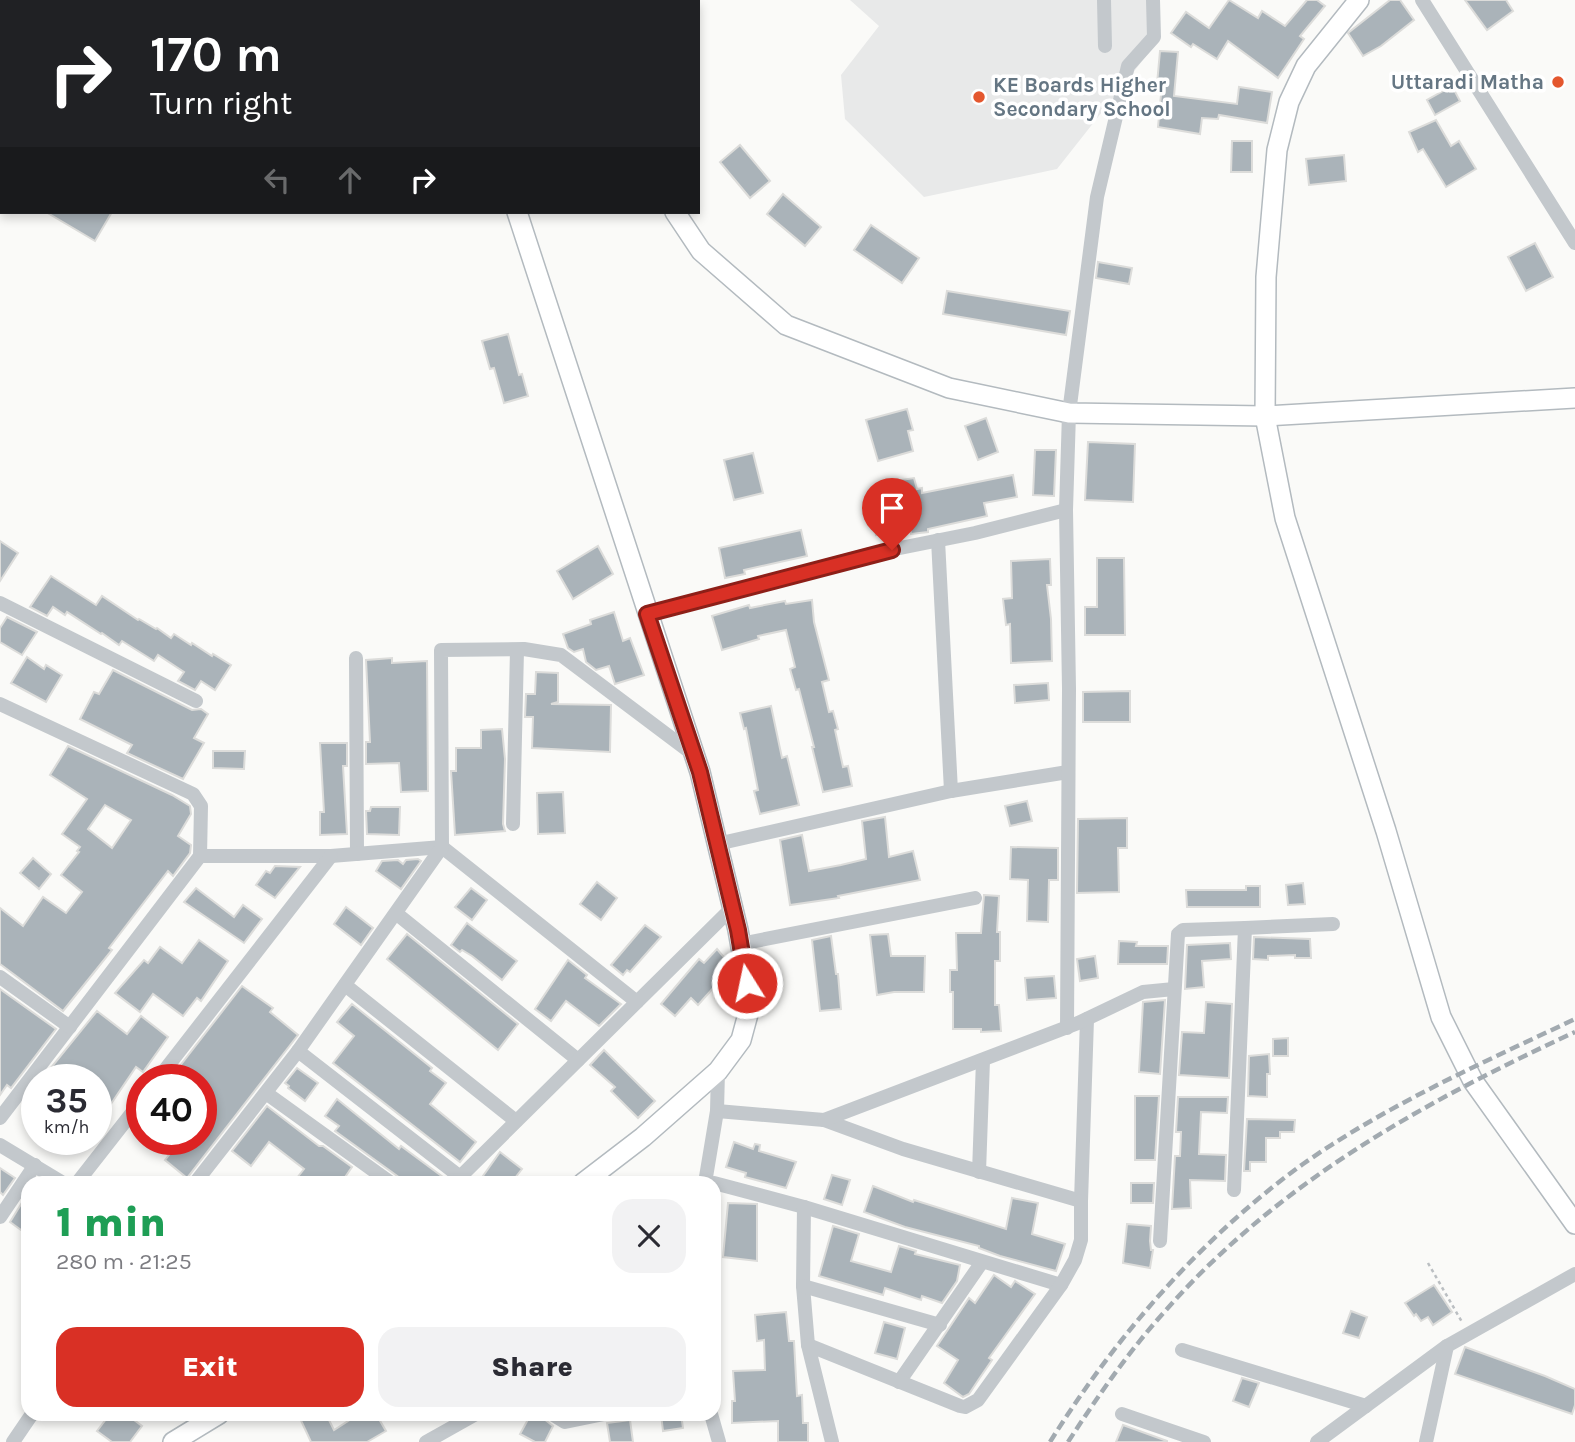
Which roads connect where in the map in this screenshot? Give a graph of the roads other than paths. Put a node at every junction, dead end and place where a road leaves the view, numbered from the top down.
1 (1104, 0) edge
2 (1153, 0) edge
3 (1359, 0) edge
4 (1422, 0) edge
5 (1105, 46) dead end
6 (518, 214) edge
7 (676, 214) edge
8 (1575, 243) edge
9 (1575, 398) edge
10 (1069, 413) junction
11 (1265, 416) junction
12 (1066, 510) junction
13 (938, 540) junction
14 (1, 607) edge
15 (647, 614) junction
16 (517, 650) junction
17 (356, 658) dead end
18 (196, 701) dead end
19 (0, 704) edge
20 (695, 756) junction
21 (1068, 772) junction
22 (951, 791) junction
23 (513, 824) dead end
24 (716, 844) junction
25 (442, 847) junction
26 (357, 854) junction
27 (200, 856) junction
28 (331, 856) junction
29 (975, 898) dead end
30 (733, 908) junction
31 (397, 914) junction
32 (1333, 924) dead end
33 (1245, 928) junction
34 (740, 944) junction
35 (0, 977) edge
36 (345, 985) junction
37 (1174, 989) junction
38 (637, 1002) junction
39 (1087, 1018) junction
40 (70, 1027) junction
41 (1067, 1028) junction
42 (298, 1051) junction
43 (578, 1060) junction
44 (983, 1060) junction
45 (169, 1064) edge
46 (719, 1071) junction
47 (266, 1093) junction
48 (717, 1111) junction
49 (0, 1118) edge
50 (126, 1120) edge
51 (824, 1120) junction
52 (516, 1121) junction
53 (0, 1144) edge
54 (35, 1165) junction
55 (979, 1172) junction
56 (28, 1176) edge
57 (52, 1176) edge
58 (82, 1176) edge
59 (201, 1176) edge
60 (381, 1176) edge
61 (459, 1176) edge
62 (468, 1176) edge
63 (592, 1176) edge
64 (710, 1176) edge
65 (21, 1186) edge
66 (721, 1186) edge
67 (1234, 1190) dead end
68 (1081, 1201) junction
69 (804, 1207) junction
70 (0, 1217) edge
71 (1575, 1224) edge
72 (1160, 1241) dead end
73 (982, 1262) junction
74 (1575, 1275) edge
75 (1061, 1285) junction
76 (803, 1286) junction
77 (940, 1325) junction
78 (808, 1345) junction
79 (1447, 1346) junction
80 (1182, 1350) dead end
81 (899, 1382) junction
82 (1366, 1406) junction
83 (1122, 1415) dead end
84 (28, 1421) edge
85 (208, 1421) edge
86 (464, 1421) edge
87 (713, 1421) edge
88 (15, 1441) edge
89 (173, 1442) edge
90 (426, 1442) edge
91 (719, 1442) edge
92 (832, 1442) edge
93 (1204, 1442) edge
94 (1317, 1442) edge
95 (1426, 1442) edge

1 - 5 street
2 - 10 street
3 - 11 street
4 - 8 street
6 - 15 street
7 - 10 street
9 - 11 street
10 - 11 street
10 - 12 street
11 - 71 street
12 - 13 street
12 - 21 street
13 - 15 street
13 - 22 street
14 - 18 street
15 - 20 street
16 - 20 street
16 - 23 street
16 - 25 street
17 - 26 street
19 - 27 street
20 - 24 street
21 - 22 street
21 - 41 street
22 - 24 street
24 - 30 street
25 - 26 street
25 - 31 street
25 - 38 street
26 - 28 street
27 - 28 street
27 - 40 street
28 - 45 street
29 - 34 street
30 - 34 street
30 - 38 street
31 - 36 street
31 - 43 street
32 - 33 street
33 - 37 street
33 - 67 street
34 - 46 street
35 - 40 street
36 - 42 street
36 - 52 street
37 - 39 street
37 - 72 street
38 - 43 street
39 - 41 street
39 - 68 street
40 - 49 street
41 - 44 street
42 - 47 street
42 - 61 street
43 - 52 street
44 - 51 street
44 - 55 street
46 - 48 street
46 - 63 street
47 - 59 street
47 - 60 street
48 - 51 street
48 - 64 street
50 - 58 street
51 - 55 street
52 - 62 street
53 - 54 street
54 - 56 street
54 - 57 street
55 - 68 street
65 - 70 street
66 - 69 street
68 - 75 street
69 - 73 street
69 - 76 street
73 - 75 street
73 - 77 street
74 - 79 street
75 - 81 street
76 - 77 street
76 - 78 street
77 - 81 street
78 - 81 street
78 - 92 street
79 - 82 street
79 - 95 street
80 - 82 street
82 - 94 street
83 - 93 street
84 - 88 street
85 - 89 street
86 - 90 street
87 - 91 street

